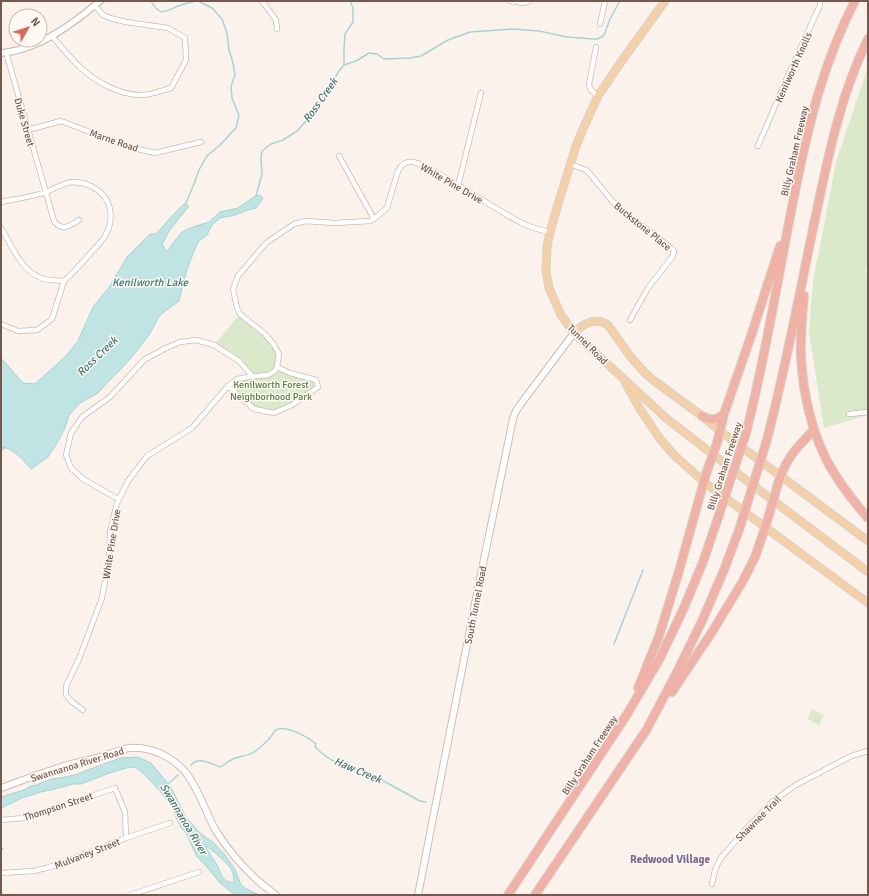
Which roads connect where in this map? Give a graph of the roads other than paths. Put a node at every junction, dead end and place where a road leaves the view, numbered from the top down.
1 (100, 1) edge
2 (262, 1) edge
3 (510, 1) edge
4 (530, 1) edge
5 (605, 1) edge
6 (665, 1) edge
7 (820, 1) edge
8 (856, 1) edge
9 (95, 6) junction
10 (600, 24) dead end
11 (277, 30) dead end
12 (52, 36) junction
13 (868, 39) edge
14 (596, 47) dead end
15 (3, 52) edge
16 (481, 94) dead end
17 (598, 96) junction
18 (28, 130) junction
19 (201, 142) dead end
20 (758, 146) dead end
21 (339, 156) dead end
22 (570, 164) junction
23 (458, 186) junction
24 (45, 192) junction
25 (1, 202) edge
26 (374, 219) junction
27 (79, 220) dead end
28 (1, 228) edge
29 (550, 232) junction
30 (786, 233) junction
31 (803, 274) junction
32 (64, 282) junction
33 (630, 320) dead end
34 (1, 324) edge
35 (574, 333) junction
36 (277, 367) junction
37 (253, 377) junction
38 (623, 378) junction
39 (228, 386) junction
40 (868, 412) edge
41 (724, 414) junction
42 (849, 414) dead end
43 (702, 416) junction
44 (814, 429) junction
45 (720, 431) junction
46 (780, 476) junction
47 (705, 478) junction
48 (118, 500) junction
49 (868, 518) edge
50 (765, 528) junction
51 (868, 541) edge
52 (868, 572) edge
53 (868, 603) edge
54 (83, 710) dead end
55 (626, 716) junction
56 (647, 729) junction
57 (868, 751) edge
58 (1, 788) edge
59 (1, 820) edge
60 (170, 823) dead end
61 (126, 838) junction
62 (199, 872) dead end
63 (1, 873) edge
64 (712, 884) dead end
65 (130, 895) edge
66 (276, 895) edge
67 (418, 895) edge
68 (508, 895) edge
69 (535, 895) edge

1 - 9 street
2 - 11 street
3 - 4 street
5 - 10 street
6 - 17 main road, Tunnel Road
7 - 20 street, Kenilworth Knolls
8 - 30 highway, Billy Graham Freeway
9 - 12 street
9 - 12 street
12 - 15 street
13 - 31 highway
14 - 17 street
15 - 18 street, Duke Street
16 - 23 street
17 - 22 main road, Tunnel Road
18 - 19 street, Marne Road
18 - 24 street, Duke Street
21 - 26 street
22 - 29 main road, Tunnel Road
22 - 33 street, Buckstone Place
23 - 26 street, White Pine Drive
23 - 29 street, White Pine Drive
24 - 25 street
24 - 27 street, Duke Street
24 - 32 street
26 - 36 street
28 - 32 street
29 - 35 main road, Tunnel Road
30 - 41 highway
30 - 55 highway, Billy Graham Freeway, bridge
31 - 44 highway
31 - 56 highway, bridge
32 - 34 street
35 - 38 main road, Tunnel Road
35 - 43 main road
35 - 67 main road, South Tunnel Road
36 - 37 street, White Pine Drive
36 - 39 street
37 - 39 street, White Pine Drive
37 - 48 street
38 - 47 main road
38 - 52 main road, Tunnel Road
39 - 48 street, White Pine Drive
40 - 42 street
41 - 43 highway
41 - 45 highway
43 - 45 main road
44 - 46 highway
44 - 49 highway
45 - 46 main road
45 - 47 highway, bridge
46 - 50 highway, bridge
46 - 51 main road
47 - 50 main road
47 - 55 highway
48 - 54 street, White Pine Drive
50 - 53 main road
50 - 56 highway
55 - 68 highway, Billy Graham Freeway
56 - 69 highway
57 - 64 street, Shawnee Trail
58 - 66 main road, Swannanoa River Road
59 - 61 street, Thompson Street
60 - 61 street, Mulvaney Street
61 - 63 street, Mulvaney Street
62 - 65 street

